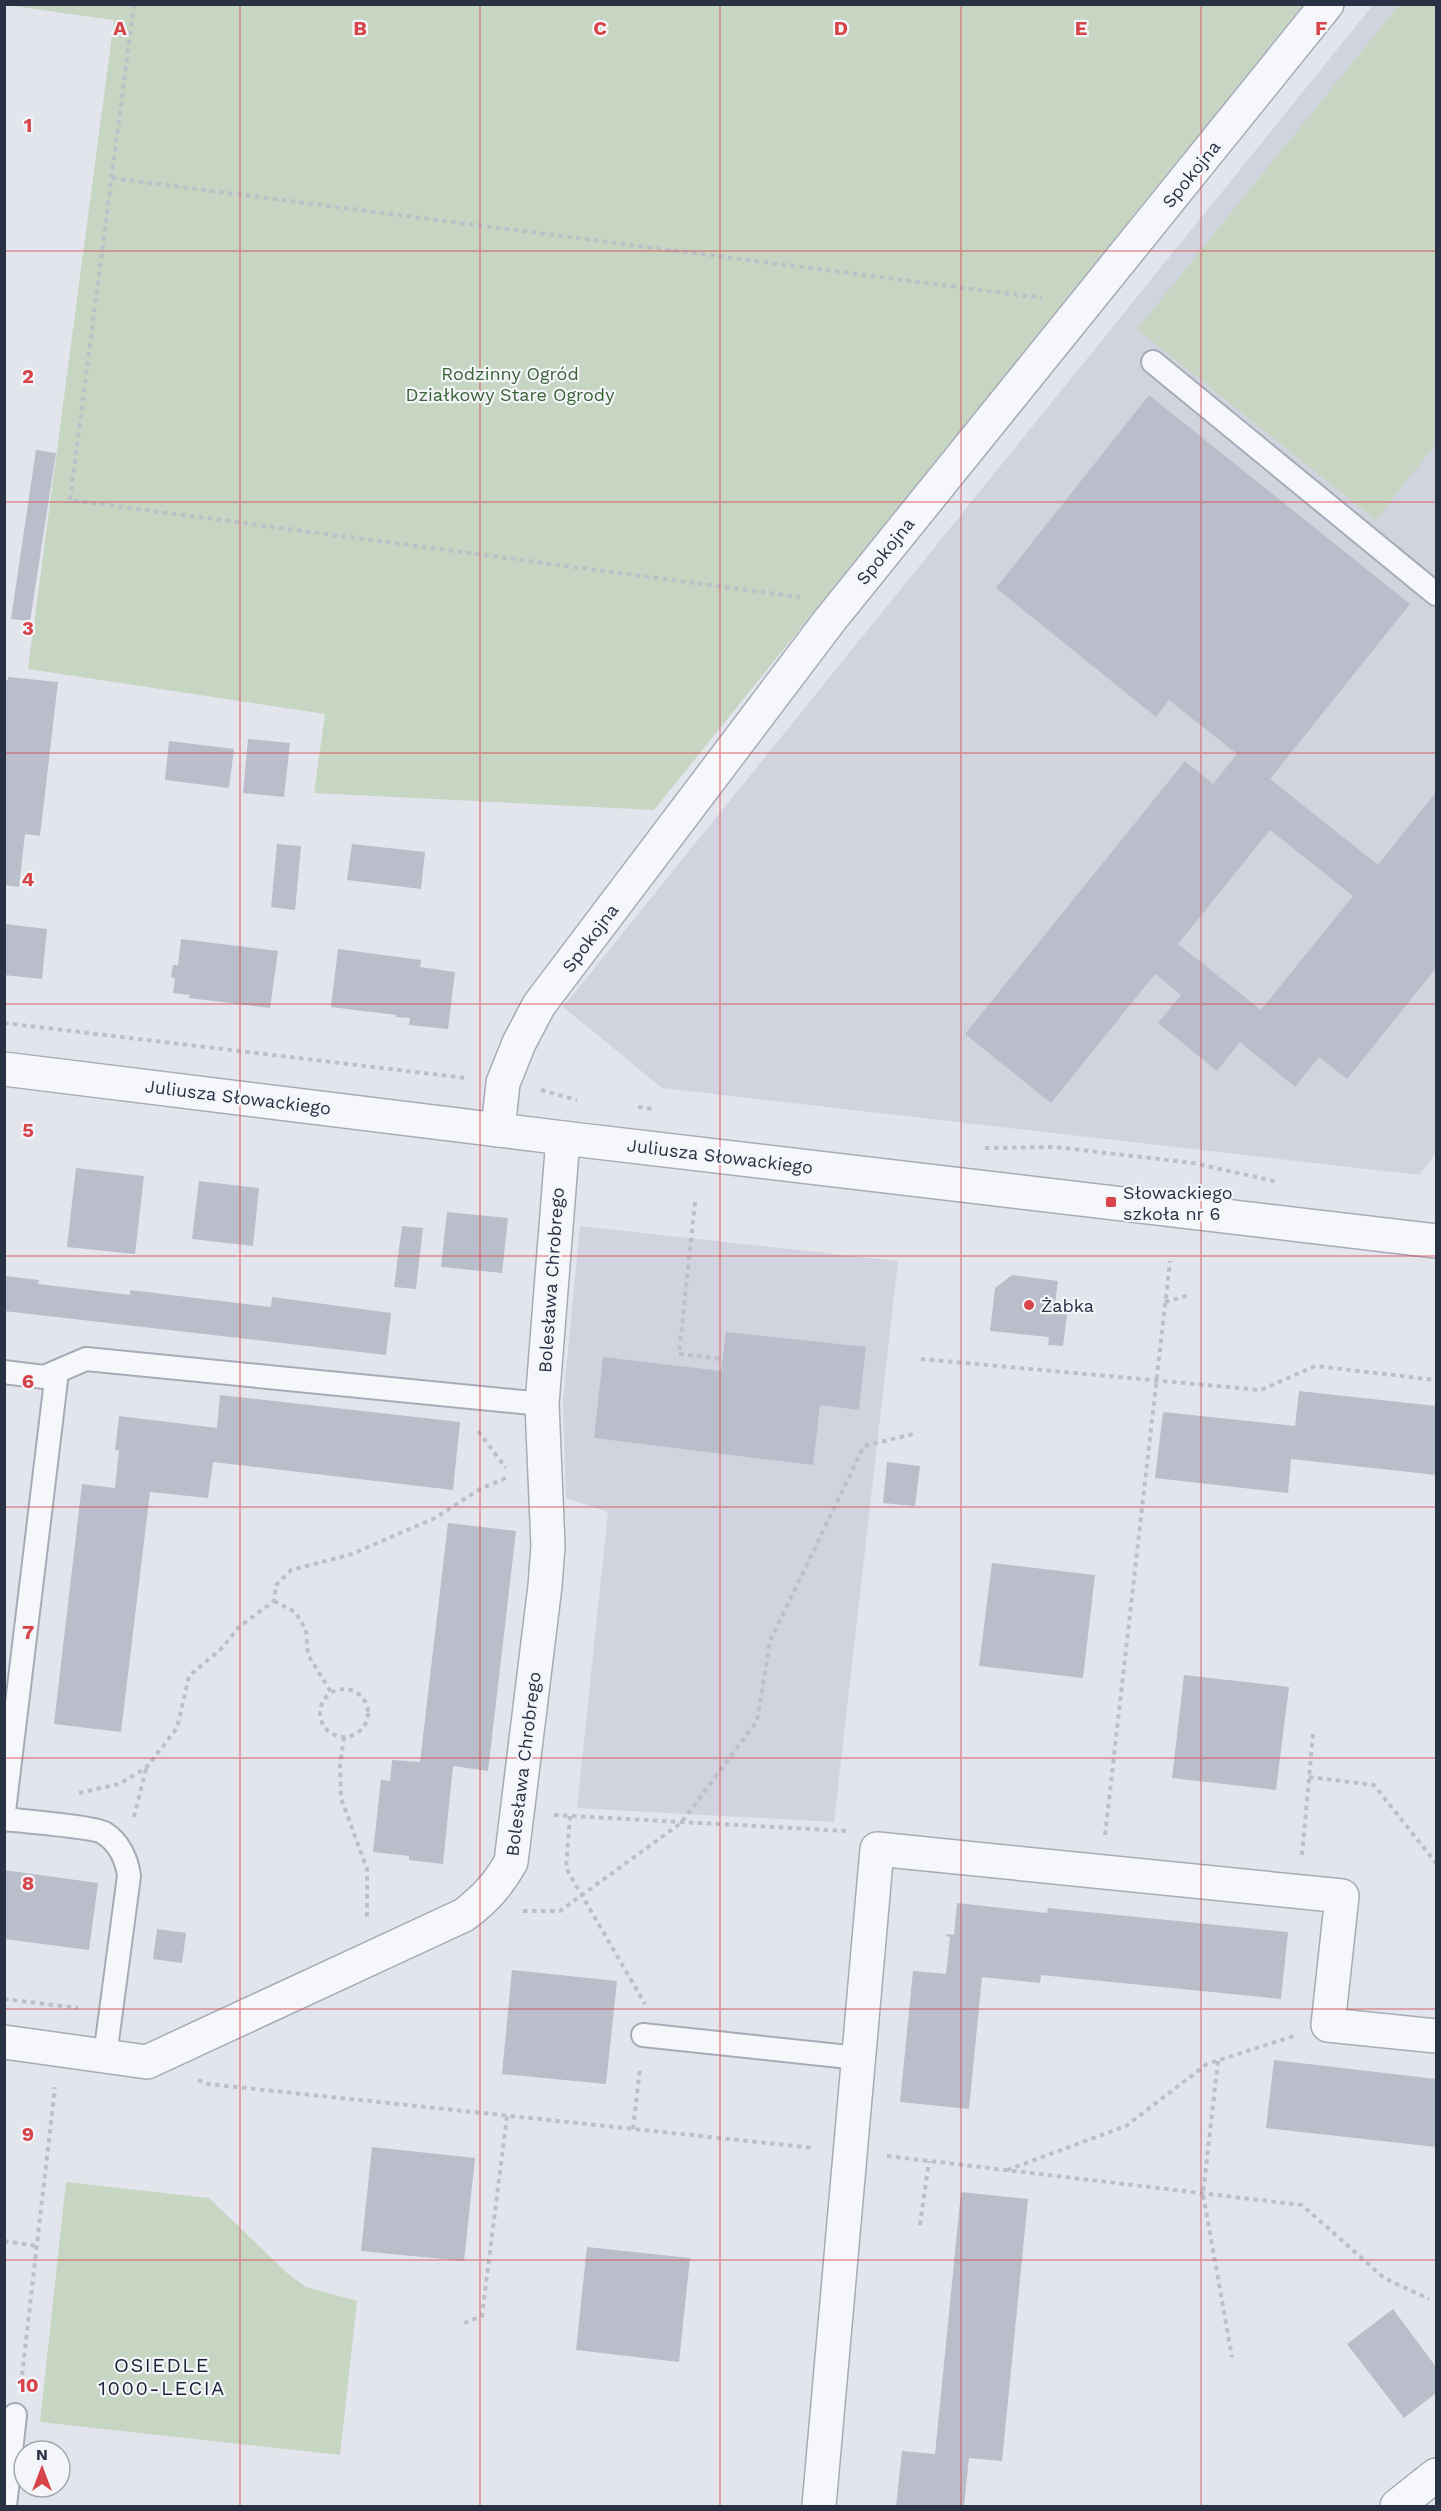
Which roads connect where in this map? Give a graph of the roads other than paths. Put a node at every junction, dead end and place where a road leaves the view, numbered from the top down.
1 (1327, 4) edge
2 (1152, 362) dead end
3 (1437, 594) edge
4 (4, 1069) edge
5 (498, 1130) junction
6 (563, 1138) junction
7 (1437, 1241) edge
8 (4, 1372) edge
9 (57, 1372) junction
10 (542, 1404) junction
11 (4, 1811) edge
12 (4, 1819) edge
13 (643, 2036) road end
14 (1437, 2036) edge
15 (4, 2042) edge
16 (105, 2056) junction
17 (858, 2058) junction
18 (15, 2415) road end
19 (1437, 2475) edge
20 (5, 2506) edge
21 (819, 2506) edge
22 (1397, 2506) edge

1 - 5 street, Spokojna
2 - 3 lane
4 - 5 street, Juliusza Słowackiego
5 - 6 street, Juliusza Słowackiego
6 - 7 street, Juliusza Słowackiego
6 - 10 street, Bolesława Chrobrego
8 - 9 lane
9 - 10 lane
9 - 11 lane
10 - 16 street, Bolesława Chrobrego
12 - 16 lane
13 - 17 lane
14 - 17 street
15 - 16 street
17 - 21 street
18 - 20 lane
19 - 22 street

